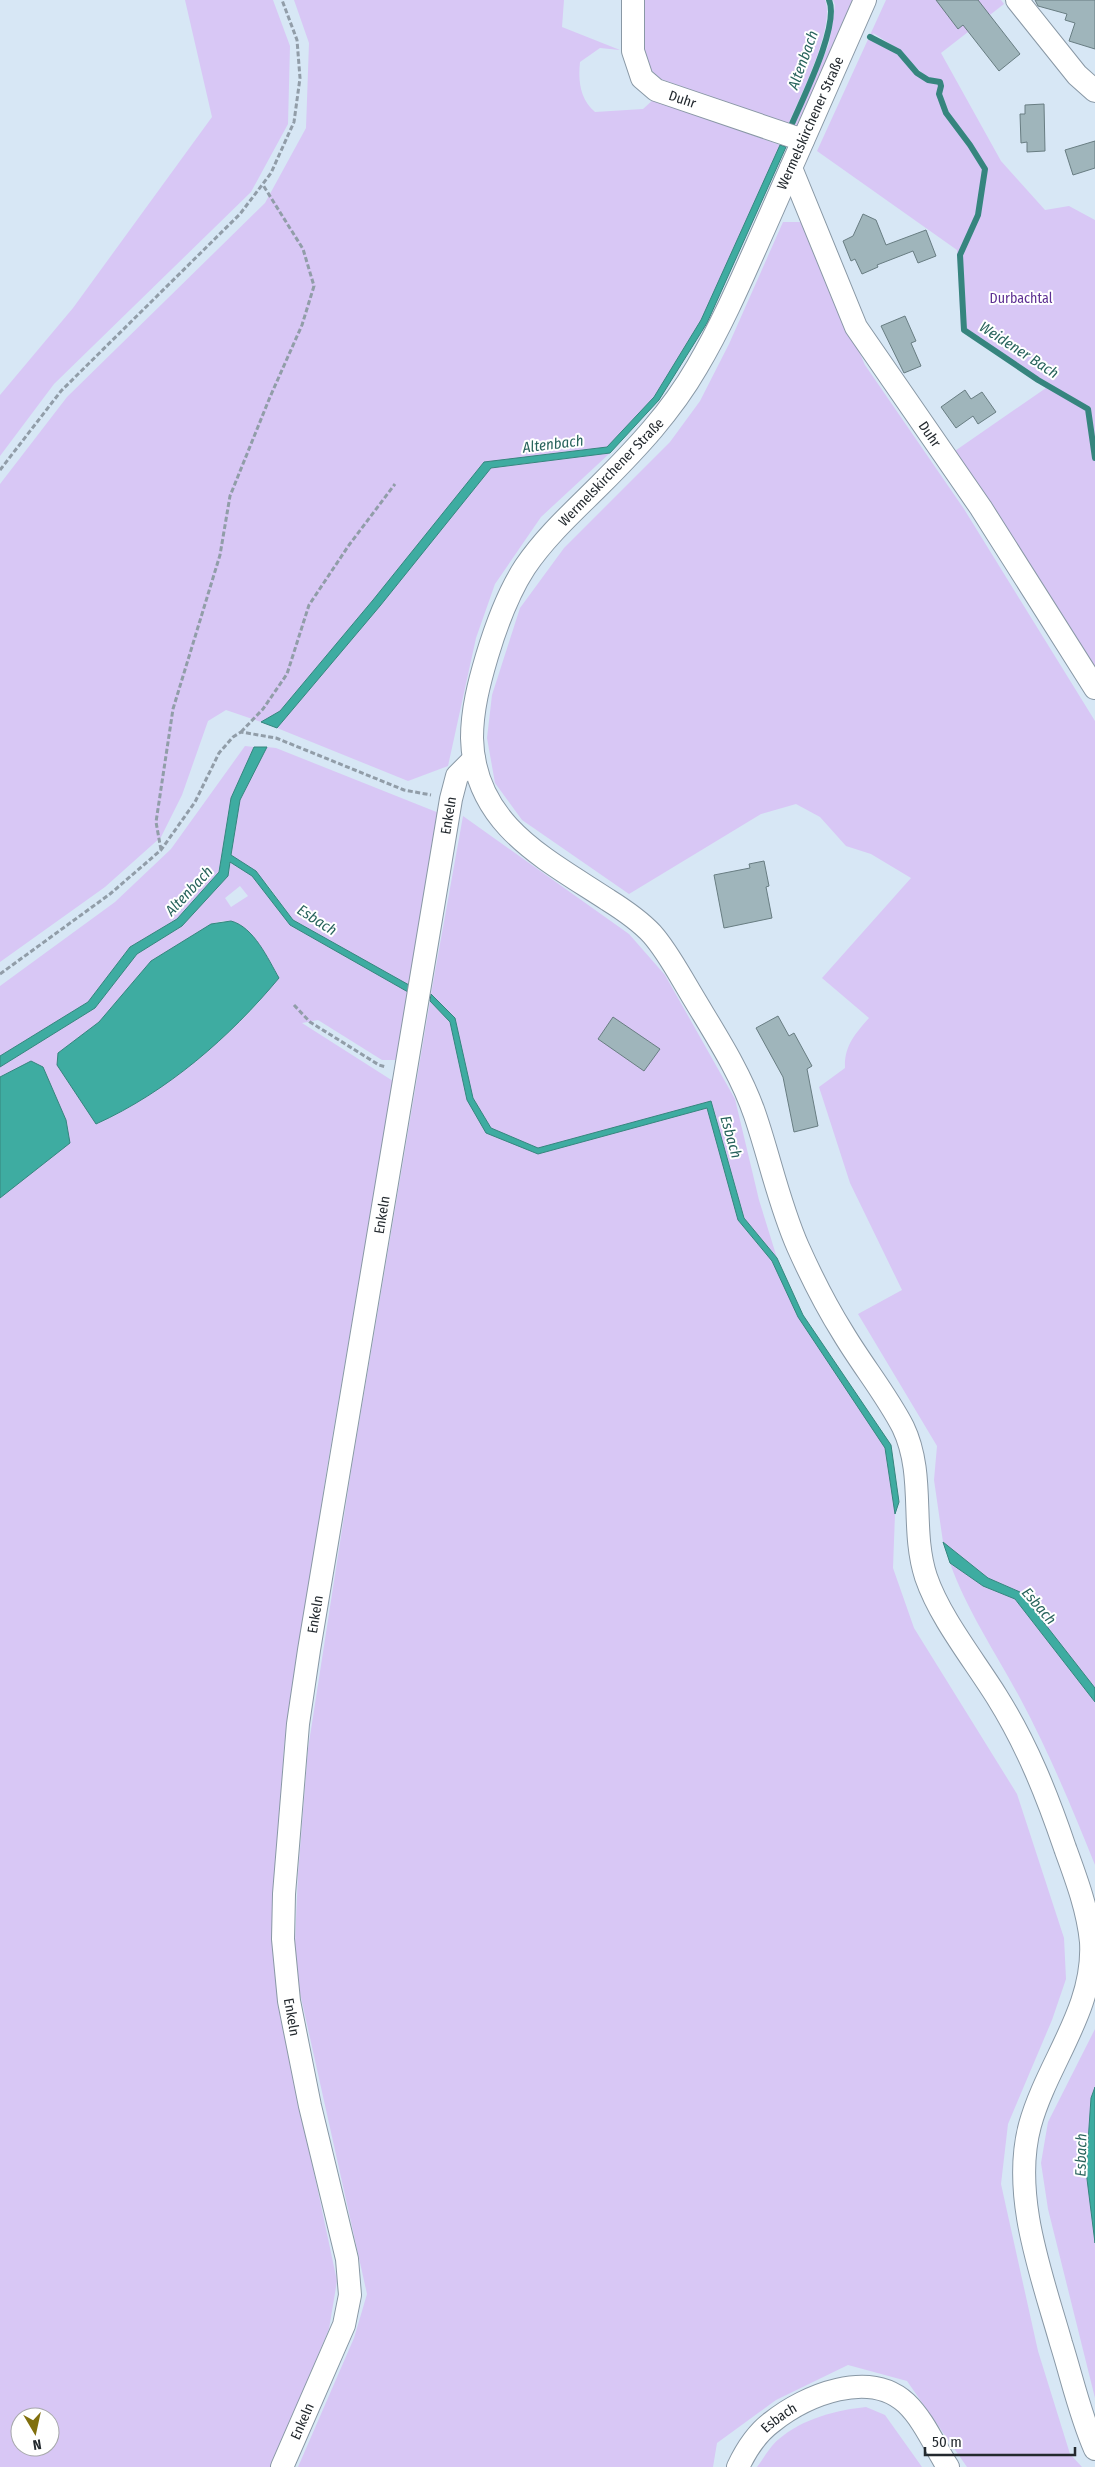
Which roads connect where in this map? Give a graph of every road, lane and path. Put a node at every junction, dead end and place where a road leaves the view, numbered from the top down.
1 (282, 0) edge
2 (633, 0) edge
3 (865, 0) edge
4 (1017, 0) edge
5 (1095, 92) edge
6 (803, 140) junction
7 (791, 168) junction
8 (263, 185) junction
9 (0, 470) edge
10 (395, 484) dead end
11 (1095, 688) edge
12 (241, 732) junction
13 (474, 759) junction
14 (451, 799) junction
15 (161, 850) junction
16 (0, 974) edge
17 (294, 1005) dead end
18 (406, 1073) junction
19 (1095, 2449) edge
20 (282, 2467) edge
21 (738, 2467) edge
22 (948, 2467) edge

1 - 8 path
2 - 6 street, Duhr
3 - 6 street, Wermelskirchener Straße
4 - 5 street
6 - 7 street, Wermelskirchener Straße
7 - 11 street, Duhr
7 - 13 street, Wermelskirchener Straße
8 - 9 path
8 - 15 path
10 - 12 path
12 - 14 path
12 - 15 path
13 - 14 street, Enkeln
13 - 19 street
14 - 18 street, Enkeln
15 - 16 path
17 - 18 path
18 - 20 street, Enkeln
21 - 22 street, Esbach

